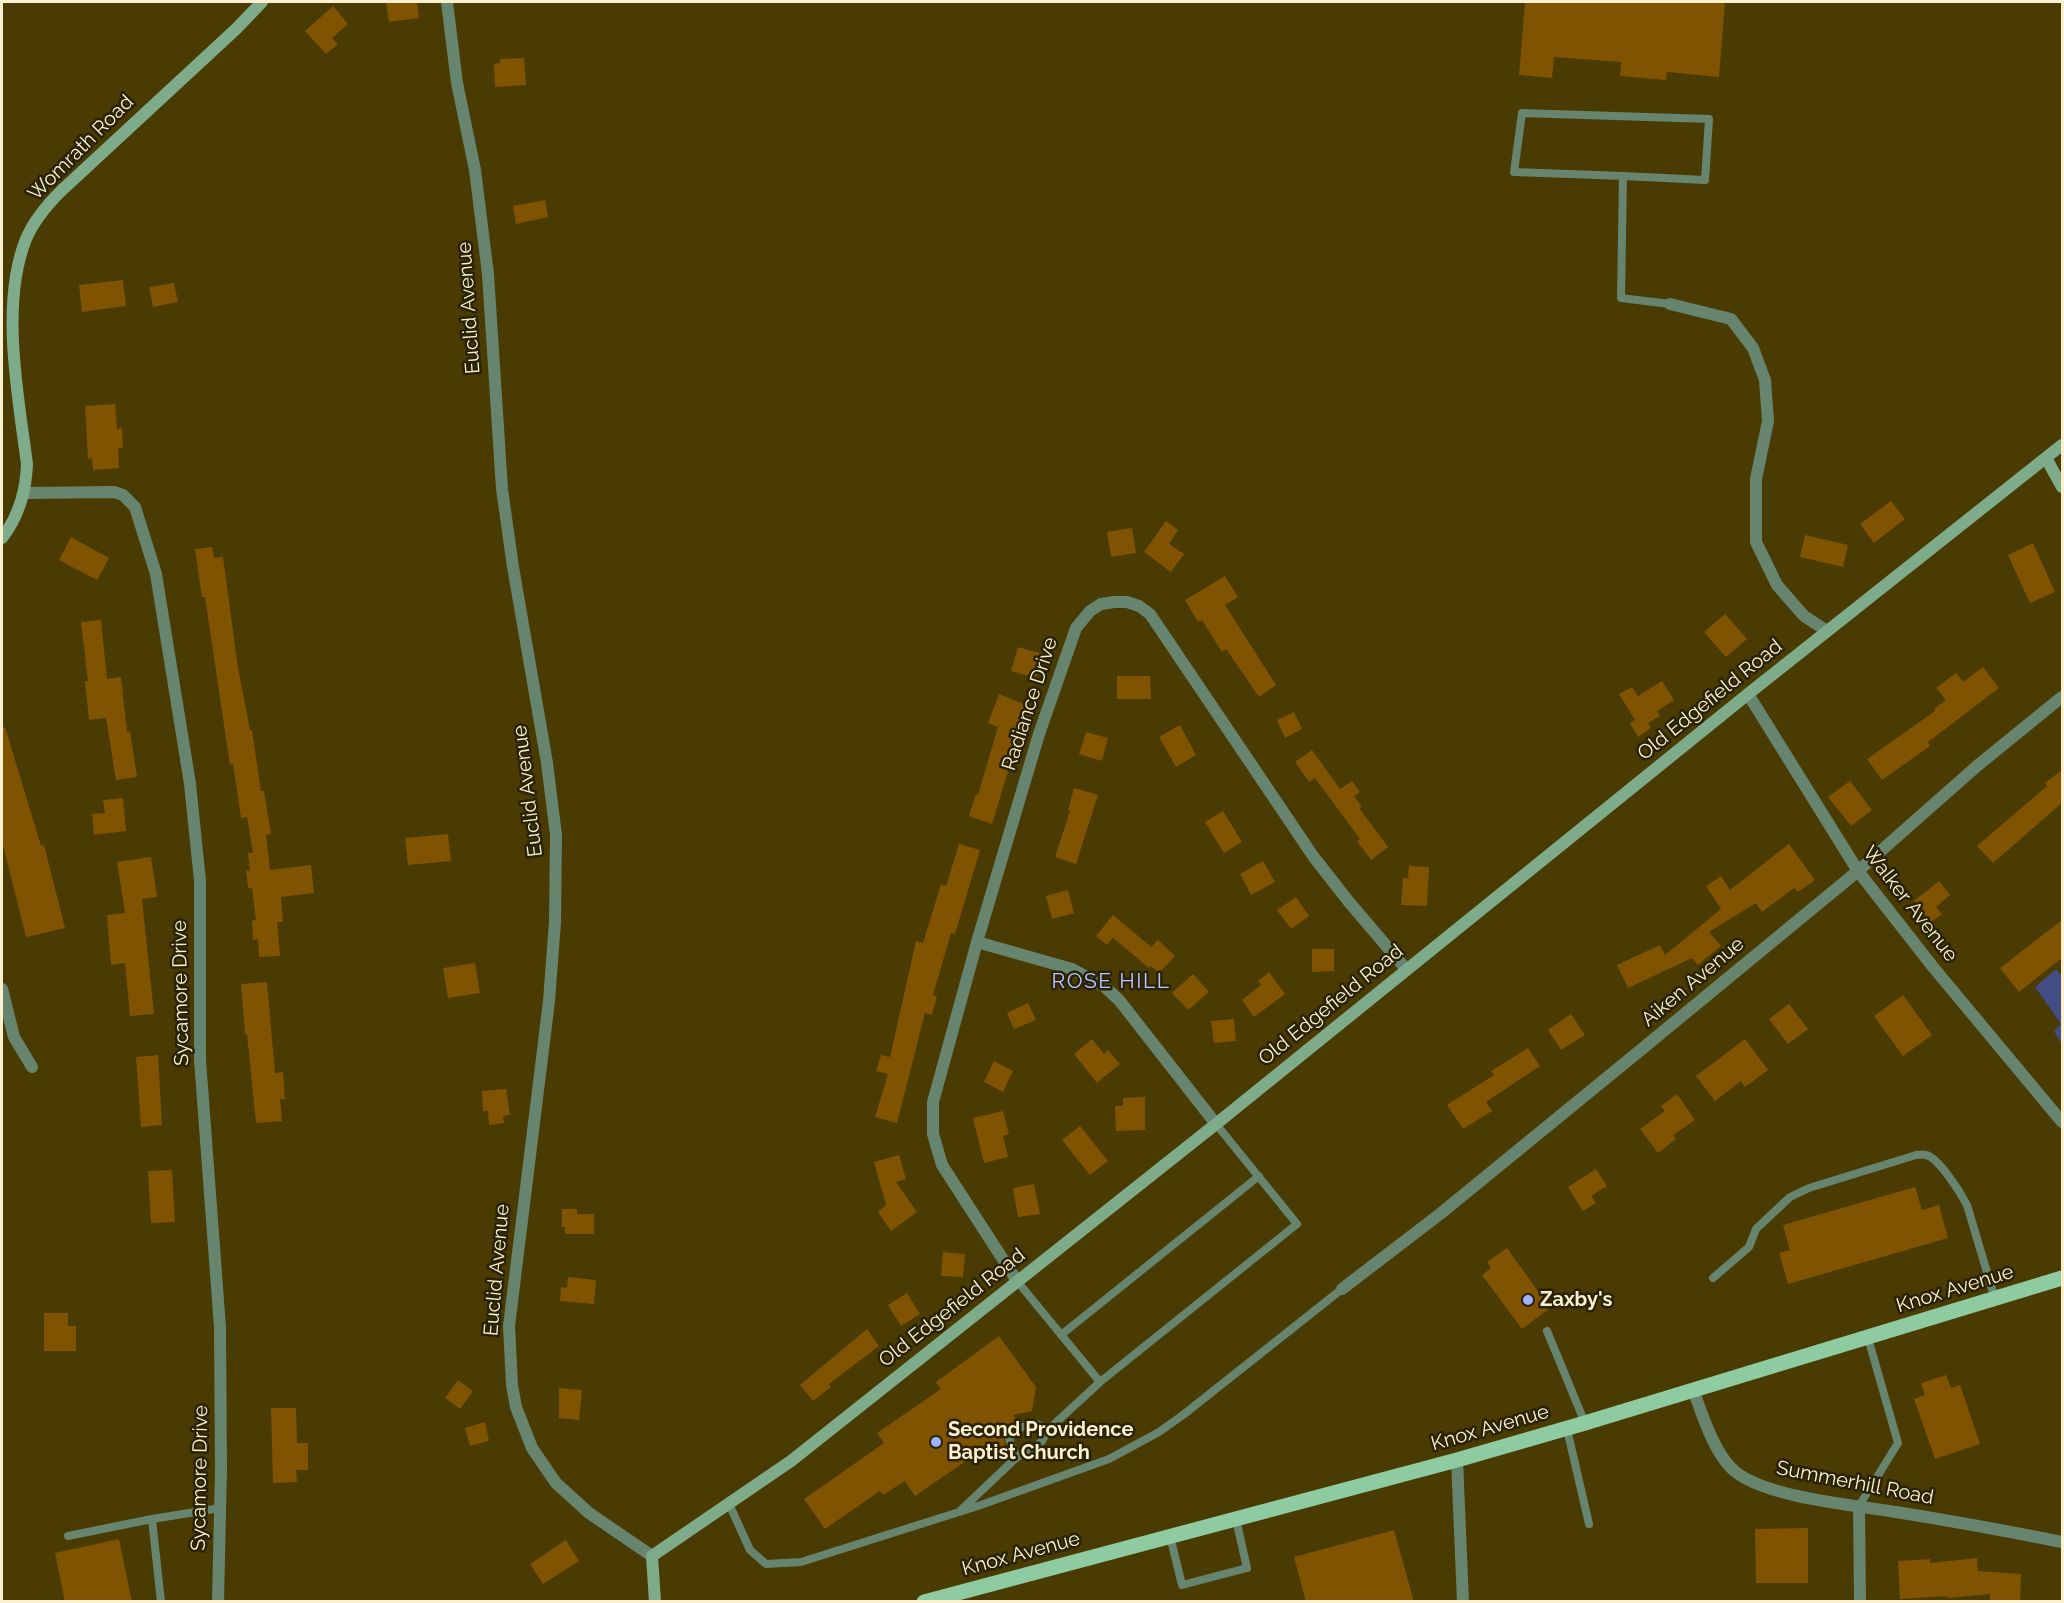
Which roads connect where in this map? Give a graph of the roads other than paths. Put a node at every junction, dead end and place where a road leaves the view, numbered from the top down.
1 (262, 2) edge
2 (447, 2) edge
3 (1623, 176) junction
4 (1670, 304) joint
5 (2062, 445) edge
6 (2046, 458) junction
7 (2062, 487) edge
8 (24, 493) junction
9 (2, 538) edge
10 (1827, 631) junction
11 (1748, 694) junction
12 (2062, 696) edge
13 (1858, 871) junction
14 (977, 942) junction
15 (1406, 969) junction
16 (2, 989) edge
17 (32, 1067) dead end
18 (2062, 1122) edge
19 (1216, 1124) junction
20 (1259, 1176) junction
21 (1713, 1278) dead end
22 (2062, 1278) edge
23 (1017, 1281) junction
24 (1342, 1289) joint
25 (1995, 1299) junction
26 (1548, 1331) dead end
27 (1061, 1335) junction
28 (1868, 1338) junction
29 (1100, 1382) junction
30 (1693, 1389) junction
31 (1586, 1423) junction
32 (1567, 1428) junction
33 (1049, 1430) junction
34 (1017, 1457) junction
35 (1457, 1460) junction
36 (729, 1504) junction
37 (1859, 1506) junction
38 (220, 1508) junction
39 (959, 1512) junction
40 (152, 1519) junction
41 (1236, 1519) junction
42 (1589, 1524) dead end
43 (68, 1536) dead end
44 (1170, 1536) junction
45 (2062, 1542) edge
46 (652, 1557) junction
47 (161, 1602) edge
48 (219, 1602) edge
49 (655, 1602) edge
50 (924, 1602) edge
51 (1463, 1602) edge
52 (1860, 1602) edge

1 - 8 street, Womrath Road
2 - 46 street, Euclid Avenue
3 - 3 lane
3 - 4 lane
4 - 10 street
5 - 6 street, Old Edgefield Road
6 - 7 street
6 - 10 street, Old Edgefield Road
8 - 9 street, Womrath Road
8 - 38 street, Sycamore Drive
10 - 11 street, Old Edgefield Road
11 - 13 street, Walker Avenue
11 - 15 street, Old Edgefield Road
12 - 13 street, Aiken Avenue
13 - 18 street, Walker Avenue
13 - 24 street, Aiken Avenue
14 - 15 street, Radiance Drive
14 - 19 street
14 - 23 street, Radiance Drive
15 - 19 street, Old Edgefield Road
16 - 17 street
19 - 20 lane
19 - 23 street, Old Edgefield Road
20 - 27 lane
20 - 29 lane
21 - 25 lane
22 - 25 main road, Knox Avenue
23 - 27 lane
23 - 36 street, Old Edgefield Road
24 - 39 lane
25 - 28 main road, Knox Avenue
26 - 31 lane
27 - 29 lane
28 - 30 main road, Knox Avenue
28 - 37 lane
29 - 33 lane
30 - 31 main road, Knox Avenue
30 - 37 street, Summerhill Road
31 - 32 main road, Knox Avenue
32 - 35 main road, Knox Avenue
32 - 42 lane
33 - 34 lane
33 - 34 lane
34 - 39 lane
35 - 41 main road, Knox Avenue
35 - 51 street
36 - 39 lane
36 - 46 street, Old Edgefield Road
37 - 45 street, Summerhill Road
37 - 52 street
38 - 40 lane
38 - 48 street, Sycamore Drive
40 - 43 lane
40 - 47 lane
41 - 44 main road, Knox Avenue
41 - 44 lane
44 - 50 main road, Knox Avenue
46 - 49 street

